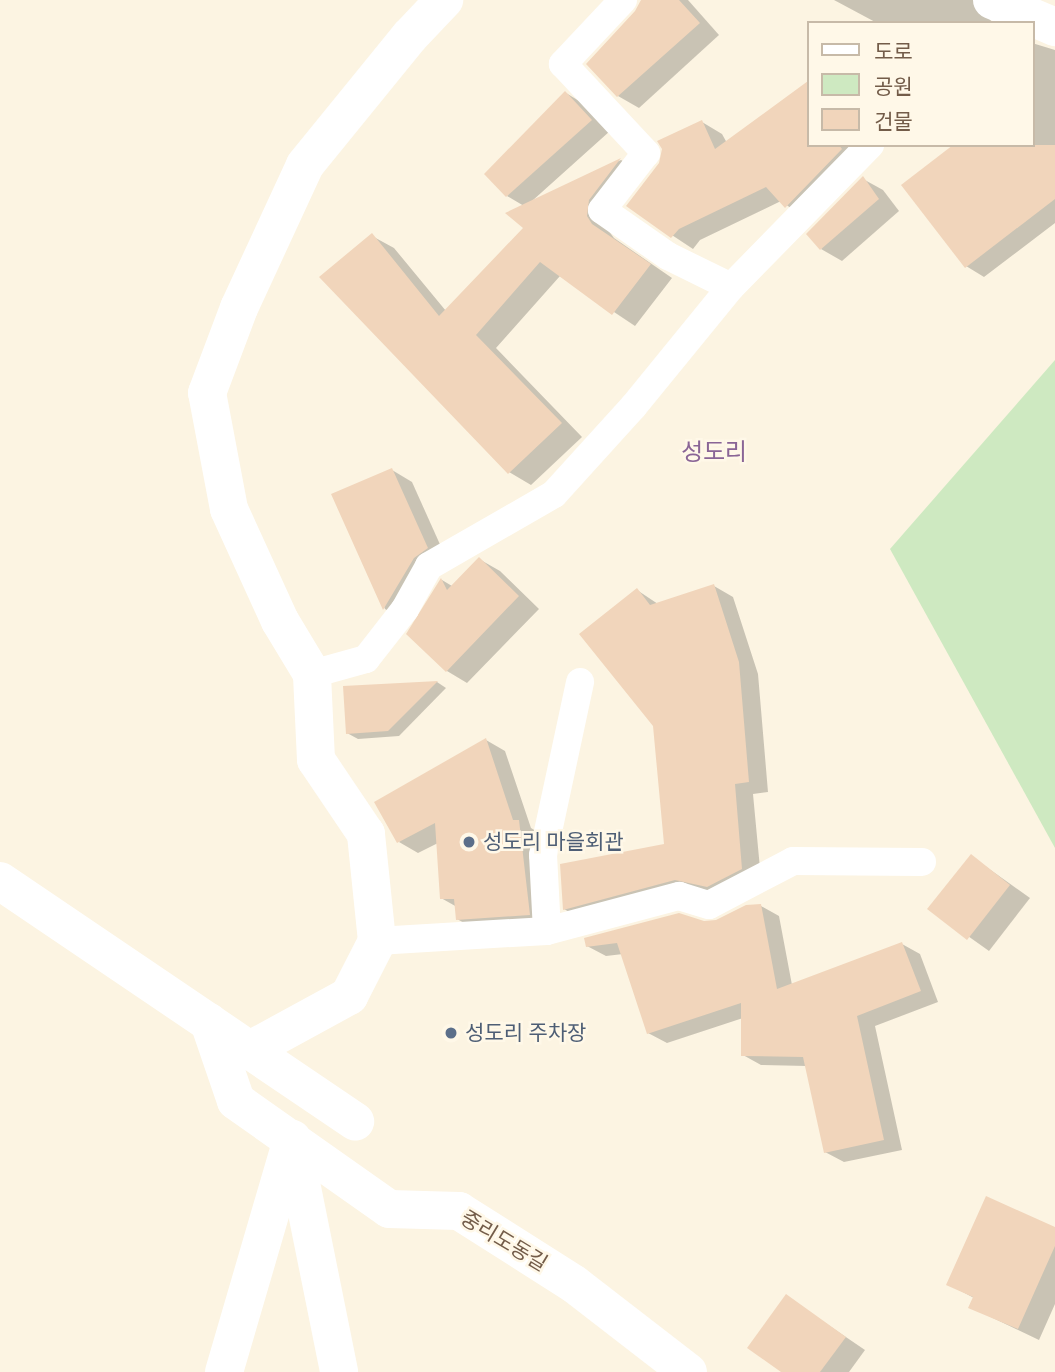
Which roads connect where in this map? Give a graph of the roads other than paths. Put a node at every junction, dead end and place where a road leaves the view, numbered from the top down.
1 (444, 0) edge
2 (623, 0) edge
3 (993, 10) edge
4 (1033, 21) edge
5 (1034, 21) edge
6 (1055, 27) edge
7 (868, 147) edge
8 (731, 287) junction
9 (312, 674) junction
10 (580, 682) dead end
11 (922, 862) dead end
12 (0, 881) edge
13 (547, 931) junction
14 (377, 941) junction
15 (209, 1022) junction
16 (250, 1050) junction
17 (355, 1121) dead end
18 (292, 1139) junction
19 (224, 1372) edge
20 (339, 1372) edge
21 (688, 1372) edge

1 - 9 street
2 - 8 lane
3 - 4 street
5 - 6 street
7 - 8 lane
8 - 9 lane
9 - 14 street
10 - 13 lane
11 - 13 lane
12 - 15 street
13 - 14 lane
14 - 16 street
15 - 16 street
15 - 18 street, 중리도동길
16 - 17 street
18 - 19 street
18 - 20 street
18 - 21 street, 중리도동길

